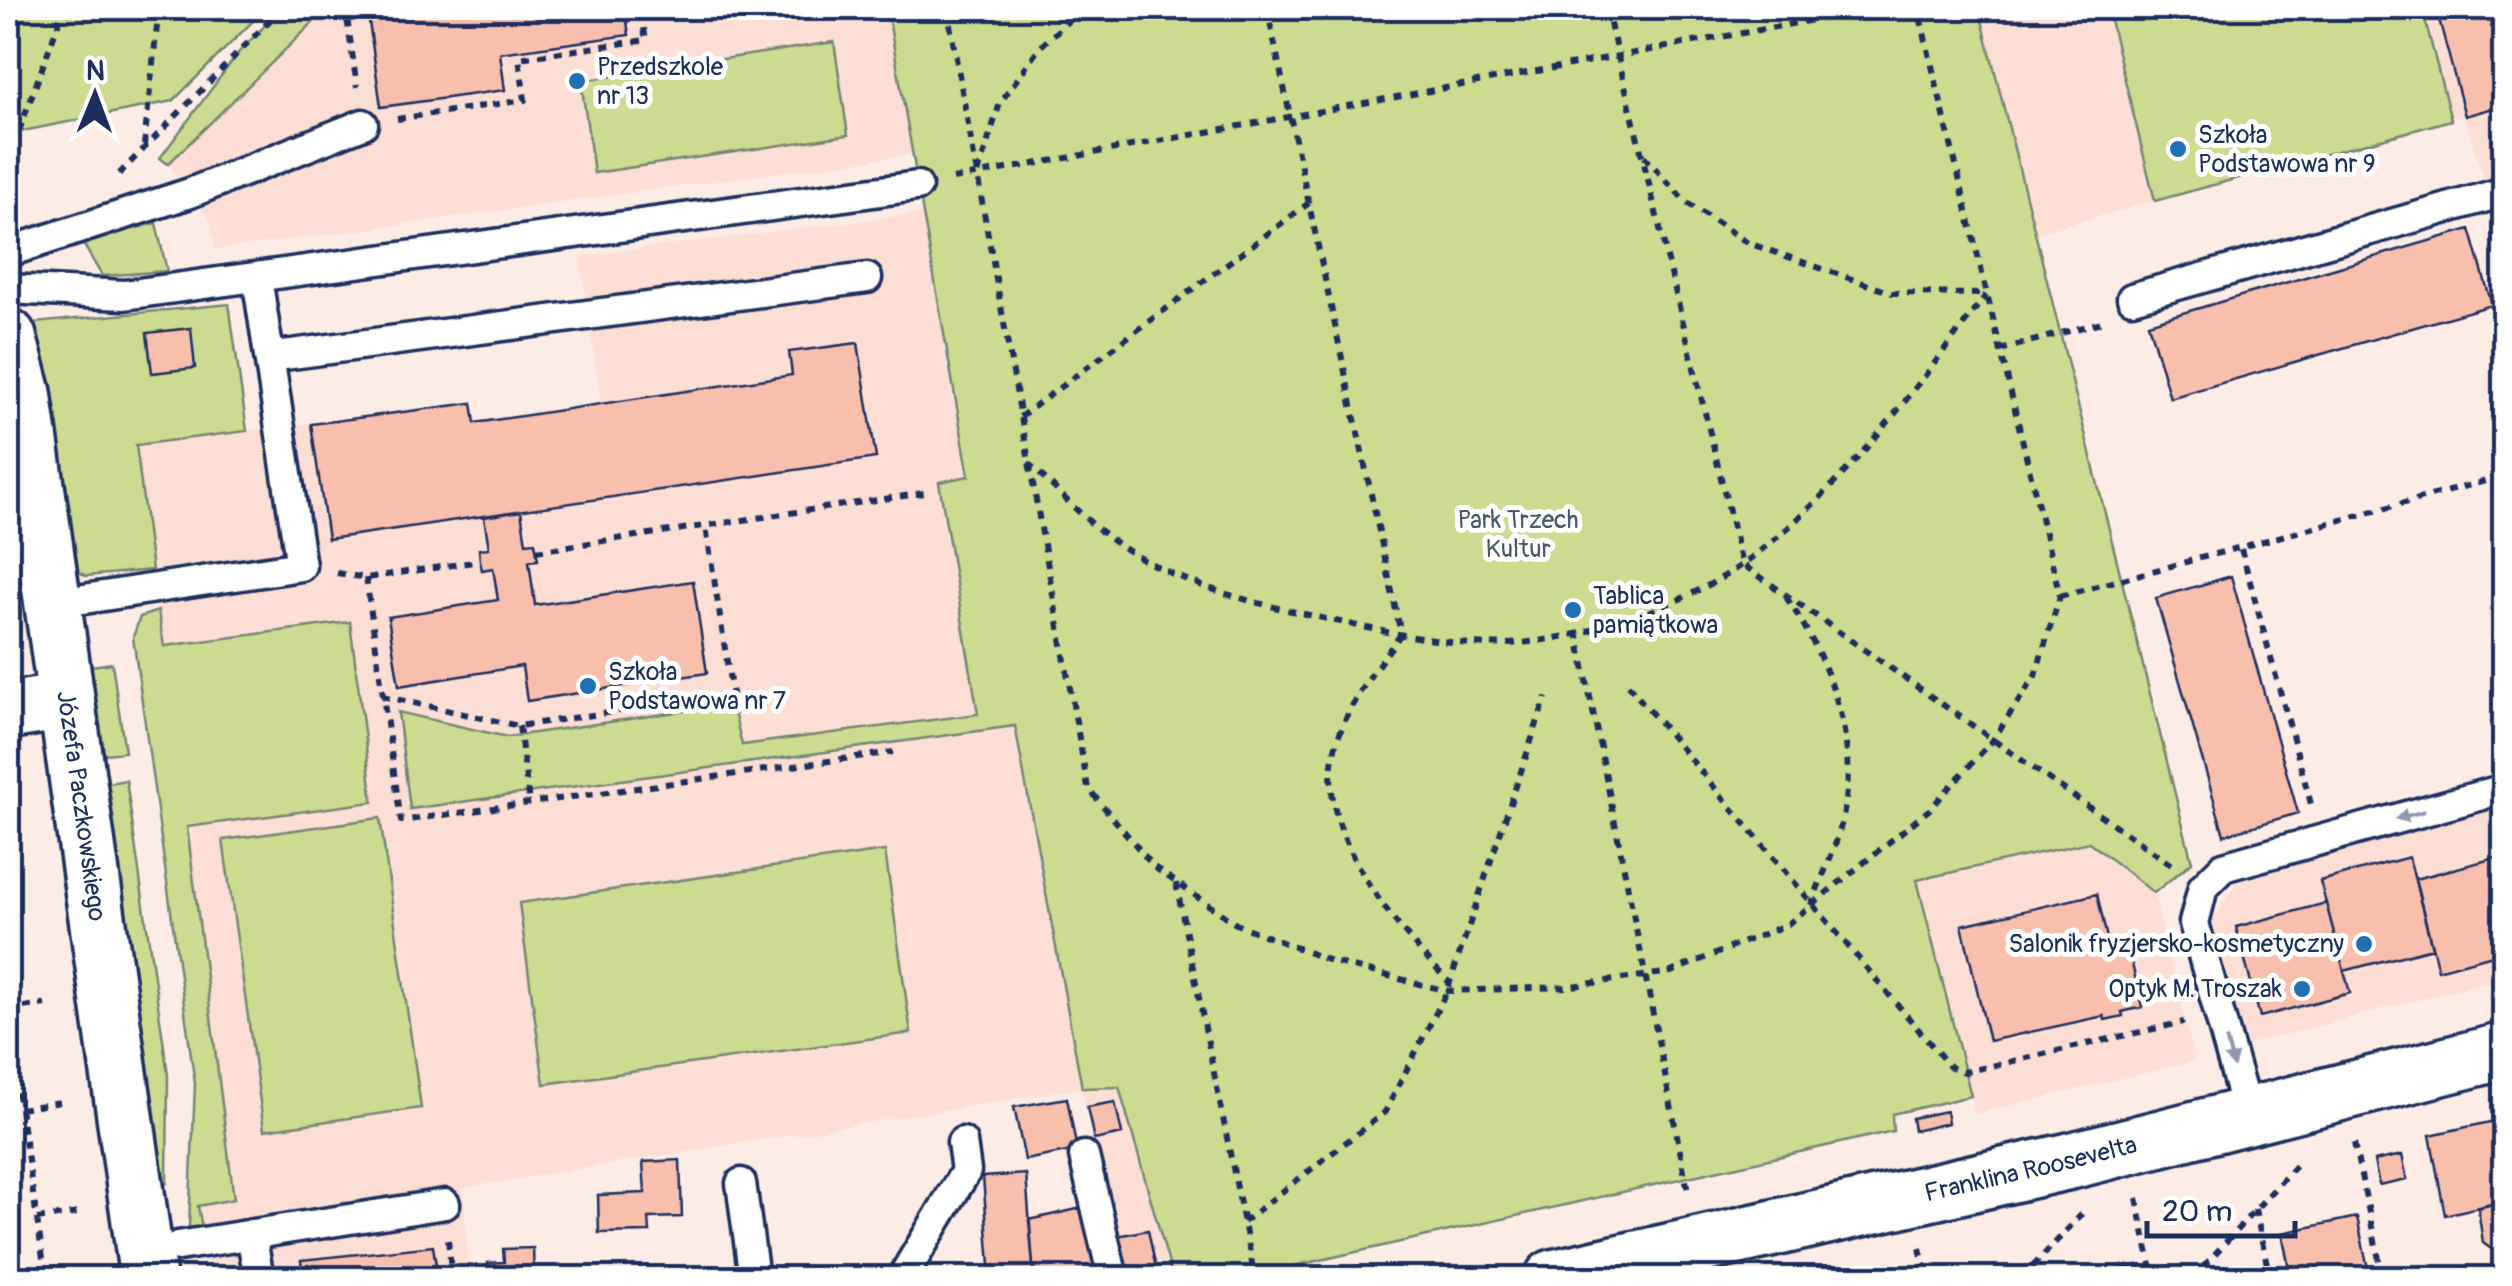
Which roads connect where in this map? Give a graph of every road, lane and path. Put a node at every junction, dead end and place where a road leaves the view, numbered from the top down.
1 (64, 8) edge
2 (159, 8) edge
3 (282, 8) edge
4 (356, 8) edge
5 (640, 8) edge
6 (948, 8) edge
7 (1082, 8) edge
8 (1266, 8) edge
9 (1606, 8) edge
10 (1878, 8) edge
11 (1918, 8) edge
12 (1618, 56) junction
13 (1290, 117) junction
14 (363, 124) junction
15 (144, 148) junction
16 (1643, 155) junction
17 (8, 161) edge
18 (977, 174) junction
19 (118, 175) dead end
20 (917, 186) joint
21 (2504, 192) edge
22 (1309, 202) junction
23 (8, 252) edge
24 (257, 277) junction
25 (867, 278) dead end
26 (8, 289) edge
27 (1987, 294) junction
28 (2132, 298) dead end
29 (8, 337) edge
30 (269, 357) junction
31 (1020, 417) junction
32 (1028, 462) junction
33 (2504, 476) edge
34 (924, 493) dead end
35 (706, 527) junction
36 (2241, 549) junction
37 (536, 551) dead end
38 (480, 561) dead end
39 (1742, 564) junction
40 (301, 566) junction
41 (366, 578) junction
42 (1784, 594) junction
43 (2060, 596) junction
44 (51, 604) junction
45 (1577, 632) junction
46 (1402, 634) junction
47 (1628, 685) dead end
48 (382, 696) junction
49 (1546, 698) dead end
50 (64, 702) junction
51 (8, 711) edge
52 (519, 726) junction
53 (1993, 740) junction
54 (892, 752) dead end
55 (2504, 789) edge
56 (529, 802) junction
57 (2321, 839) junction
58 (1176, 882) junction
59 (2203, 886) junction
60 (1811, 906) junction
61 (1644, 976) junction
62 (1449, 987) junction
63 (44, 1004) dead end
64 (8, 1009) edge
65 (2219, 1014) junction
66 (8, 1029) edge
67 (2504, 1051) edge
68 (60, 1102) dead end
69 (20, 1109) junction
70 (2248, 1116) junction
71 (2352, 1136) dead end
72 (962, 1142) dead end
73 (1084, 1156) dead end
74 (2296, 1165) dead end
75 (741, 1183) dead end
76 (1689, 1197) dead end
77 (2137, 1200) dead end
78 (445, 1204) dead end
79 (2256, 1209) junction
80 (78, 1213) dead end
81 (2082, 1214) dead end
82 (37, 1219) junction
83 (1243, 1222) junction
84 (251, 1234) junction
85 (1920, 1248) dead end
86 (163, 1262) edge
87 (46, 1278) edge
88 (259, 1278) edge
89 (754, 1278) edge
90 (902, 1278) edge
91 (1113, 1278) edge
92 (1254, 1278) edge
93 (1553, 1278) edge
94 (1927, 1278) edge
95 (2022, 1278) edge
96 (2154, 1278) edge
97 (2193, 1278) edge
98 (2270, 1278) edge
99 (2383, 1278) edge

1 - 17 path
2 - 15 path
3 - 15 path
4 - 14 path
5 - 14 path
6 - 18 path
7 - 18 path
8 - 13 path
9 - 12 path
10 - 12 path
11 - 27 path
12 - 13 path
12 - 16 path
13 - 18 path
13 - 22 path
14 - 23 lane
15 - 19 path
16 - 27 path
16 - 39 path
18 - 20 path
18 - 31 path
20 - 24 lane
21 - 28 lane
22 - 31 path
22 - 46 path
24 - 26 lane
24 - 30 lane
25 - 30 lane
27 - 39 path
27 - 43 path
29 - 44 street, Józefa Paczkowskiego
30 - 40 lane
31 - 32 path
32 - 46 path
32 - 58 path
33 - 36 path
34 - 35 path
35 - 37 path
35 - 52 path
36 - 43 path
36 - 57 path
38 - 41 path
39 - 42 path
39 - 45 path
40 - 41 path
40 - 44 lane
41 - 48 path
42 - 53 path
42 - 60 path
43 - 53 path
44 - 50 street, Józefa Paczkowskiego
45 - 46 path
45 - 61 path
46 - 62 path
47 - 60 path
48 - 52 path
48 - 56 path
49 - 62 path
50 - 51 street
50 - 86 street, Józefa Paczkowskiego
52 - 56 path
53 - 59 path
53 - 60 path
54 - 56 path
55 -> 57 lane
57 - 59 lane
58 - 62 path
58 - 83 path
59 - 65 lane
60 - 61 path
60 - 65 path
61 - 62 path
61 - 76 path
62 - 83 path
63 - 64 path
65 -> 70 lane
66 - 69 path
67 - 70 street, Franklina Roosevelta
68 - 69 path
69 - 82 path
70 - 93 street, Franklina Roosevelta
71 - 99 path
72 - 90 lane
73 - 91 lane
74 - 79 path
75 - 89 lane
77 - 96 path
78 - 84 lane
79 - 97 path
79 - 98 path
80 - 82 path
81 - 95 path
82 - 87 path
83 - 92 path
84 - 86 lane
84 - 88 lane
85 - 94 path

